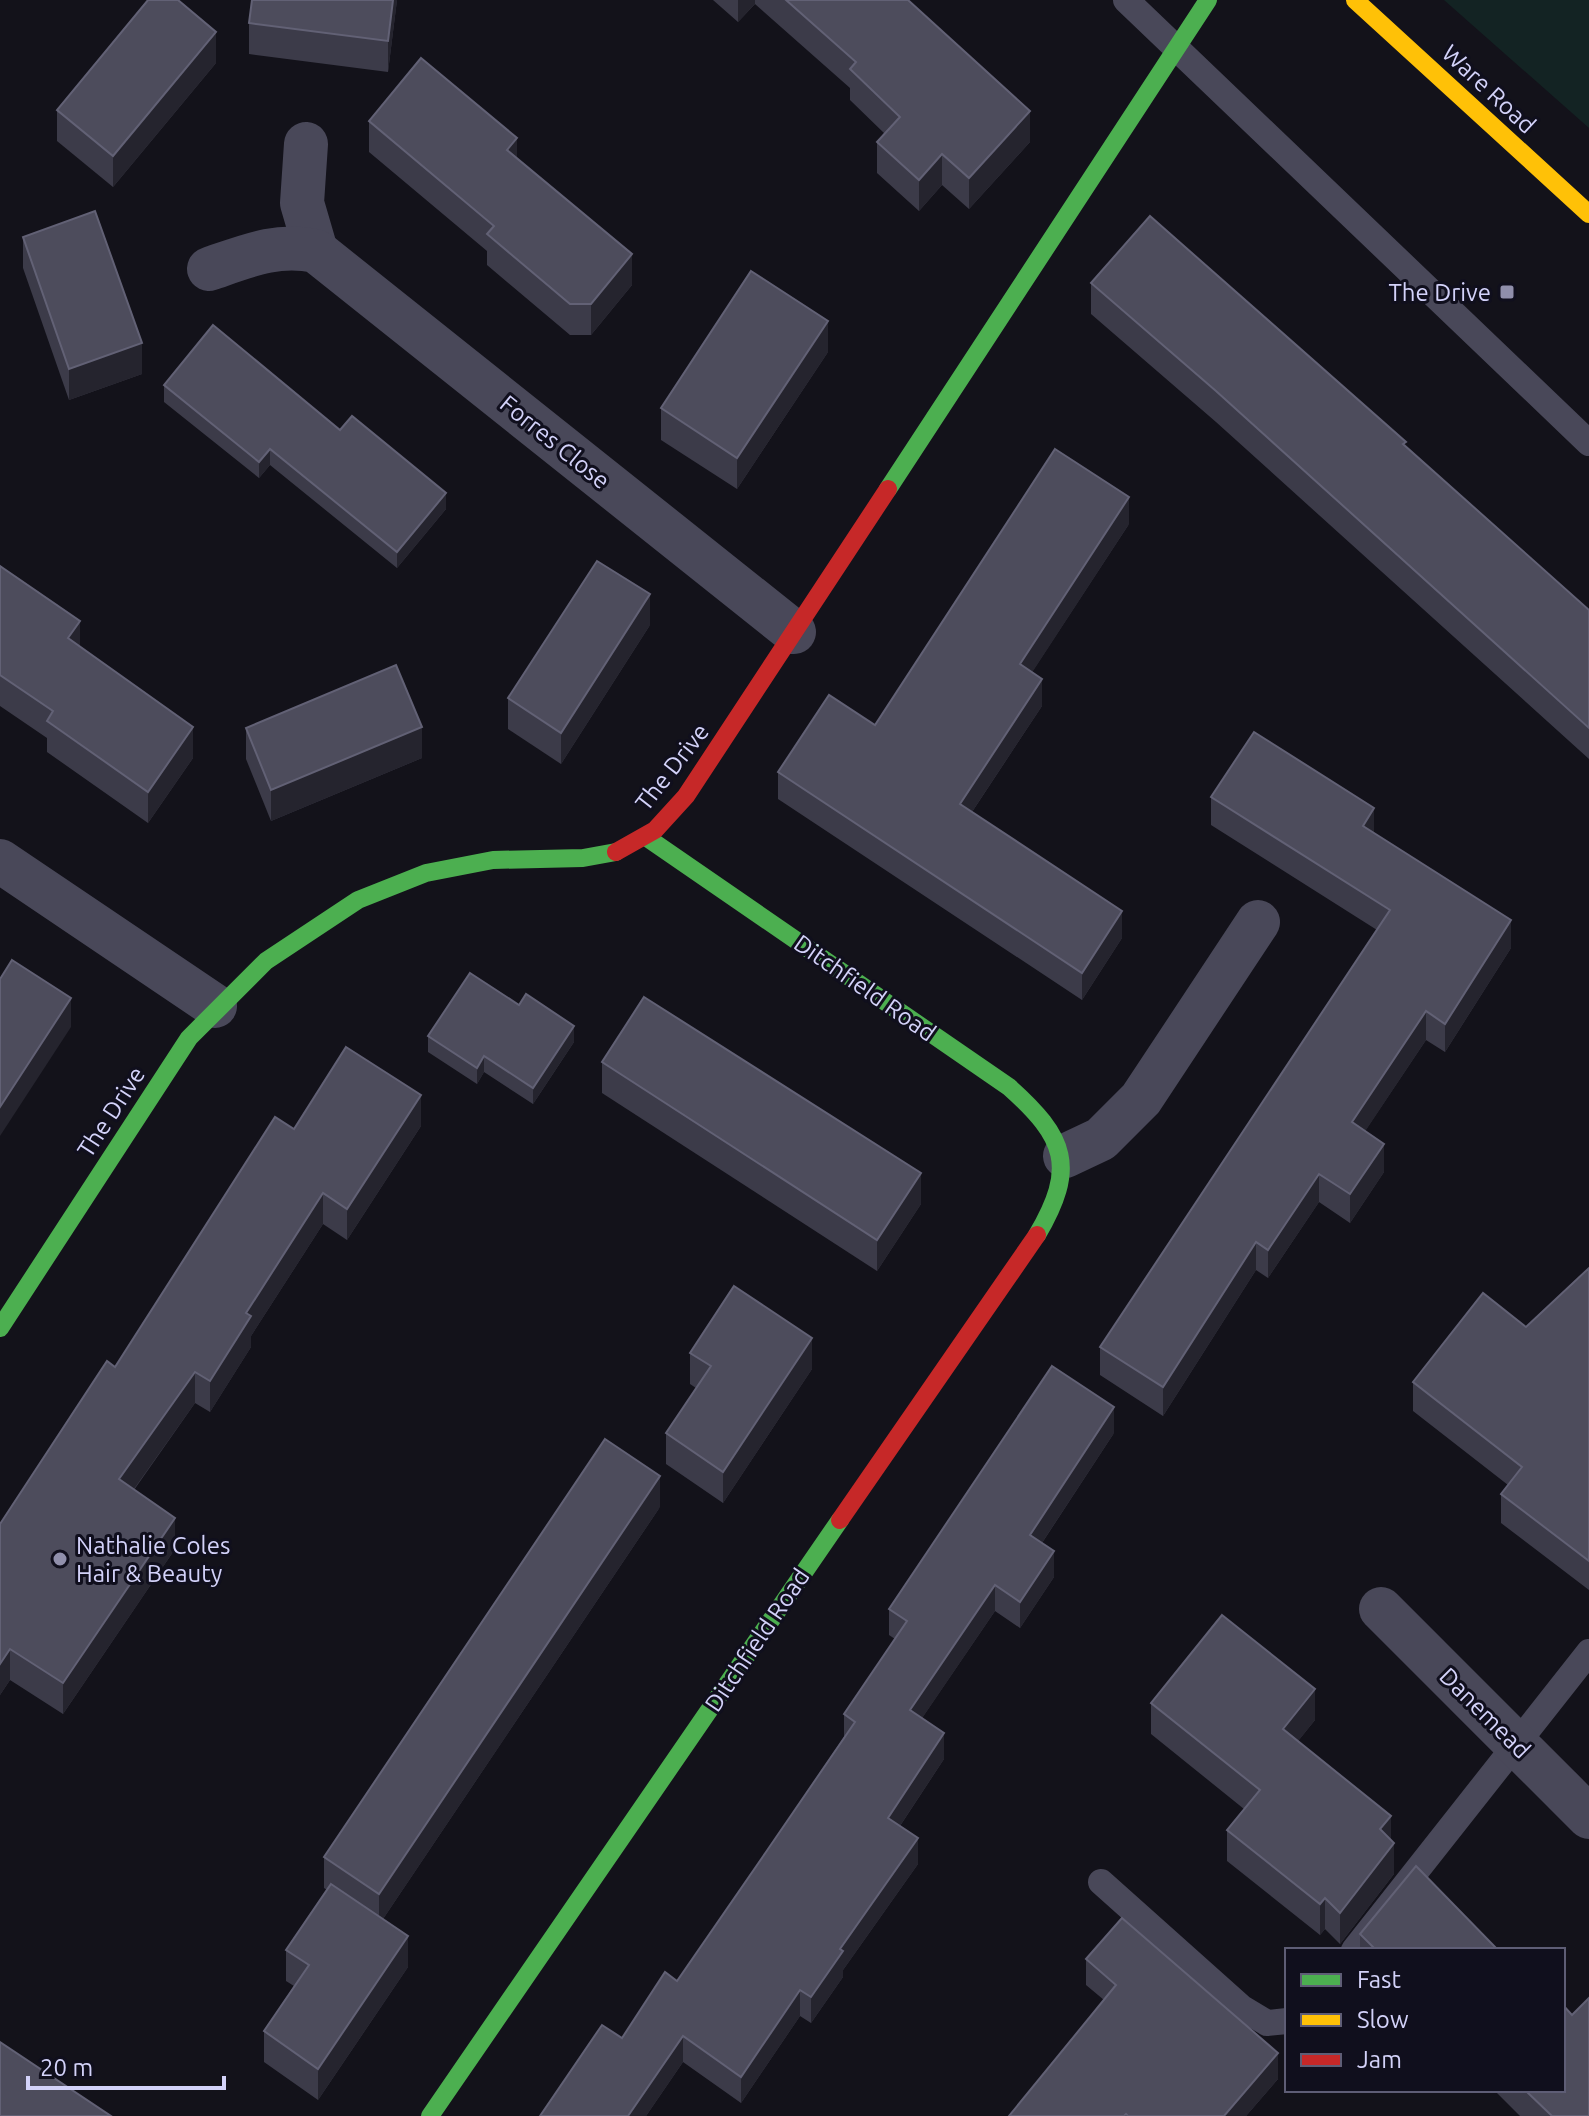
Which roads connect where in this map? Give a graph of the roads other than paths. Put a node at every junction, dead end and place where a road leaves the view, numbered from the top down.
1 (1126, 0) edge
2 (1208, 0) edge
3 (1355, 0) edge
4 (1175, 45) junction
5 (306, 144) dead end
6 (1589, 214) edge
7 (316, 251) junction
8 (209, 269) dead end
9 (1589, 443) edge
10 (794, 632) junction
11 (646, 837) junction
12 (0, 861) edge
13 (1258, 922) dead end
14 (215, 1006) junction
15 (1065, 1156) junction
16 (0, 1328) edge
17 (1381, 1609) dead end
18 (1589, 1652) edge
19 (1517, 1745) junction
20 (1589, 1817) edge
21 (1101, 1882) dead end
22 (1356, 1948) edge
23 (1285, 2021) edge
24 (430, 2116) edge

1 - 4 lane
2 - 4 street, The Drive
3 - 6 street, Ware Road
4 - 9 lane
4 - 10 street, The Drive
5 - 7 street
7 - 8 street
7 - 10 street, Forres Close
10 - 11 street, The Drive
11 - 14 street, The Drive
11 - 15 street, Ditchfield Road
12 - 14 street
13 - 15 street
14 - 16 street, The Drive
15 - 24 street, Ditchfield Road
17 - 19 street, Danemead
18 - 19 lane
19 - 20 street, Danemead
19 - 22 lane
21 - 23 lane

